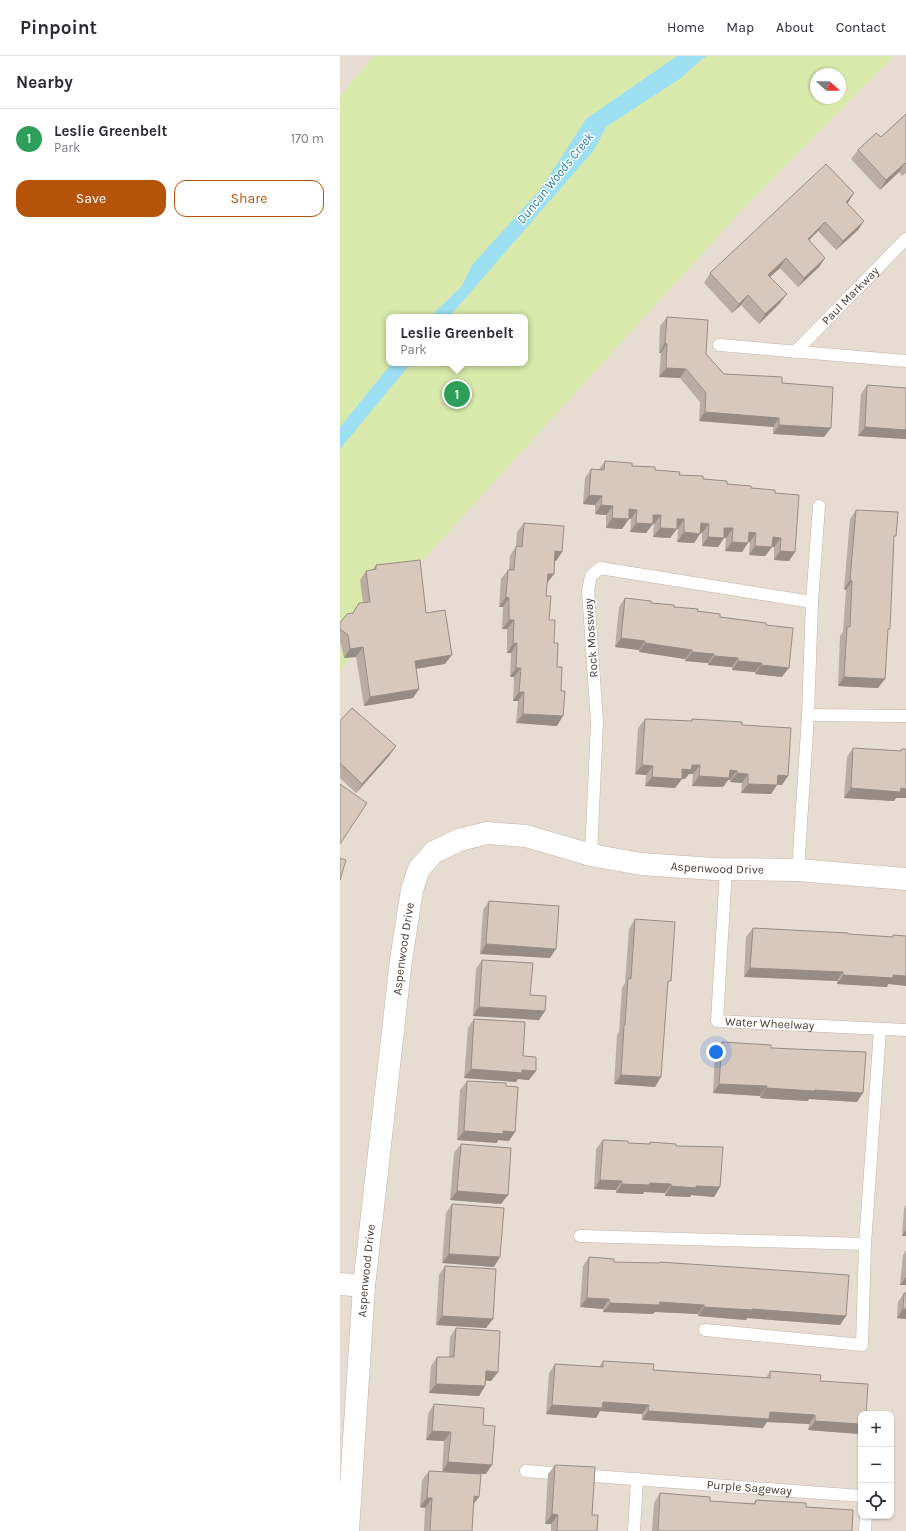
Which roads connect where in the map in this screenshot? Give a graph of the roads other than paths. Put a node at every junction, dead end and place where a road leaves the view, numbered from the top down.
1 (906, 239) edge
2 (719, 346) dead end
3 (795, 352) junction
4 (906, 361) edge
5 (819, 506) dead end
6 (812, 602) junction
7 (808, 715) junction
8 (906, 716) edge
9 (591, 855) junction
10 (726, 869) junction
11 (798, 870) junction
12 (906, 879) edge
13 (880, 1029) junction
14 (906, 1030) edge
15 (580, 1236) dead end
16 (865, 1244) junction
17 (340, 1284) edge
18 (364, 1286) junction
19 (706, 1330) dead end
20 (526, 1471) dead end
21 (637, 1479) junction
22 (858, 1496) edge
23 (866, 1519) edge
24 (348, 1531) edge
25 (634, 1531) edge
26 (865, 1531) edge

1 - 3 lane, Paul Markway
2 - 3 lane
3 - 4 lane
5 - 6 lane
6 - 7 lane
6 - 9 lane, Rock Mossway
7 - 8 lane
7 - 11 lane
9 - 10 street, Aspenwood Drive
9 - 18 street, Aspenwood Drive
10 - 11 street, Aspenwood Drive
10 - 13 lane, Water Wheelway
11 - 12 street, Aspenwood Drive
13 - 14 lane, Water Wheelway
13 - 16 lane
15 - 16 lane
16 - 19 lane
17 - 18 street
18 - 24 street, Aspenwood Drive
20 - 21 lane, Purple Sageway
21 - 22 lane, Purple Sageway
21 - 25 lane
23 - 26 lane

